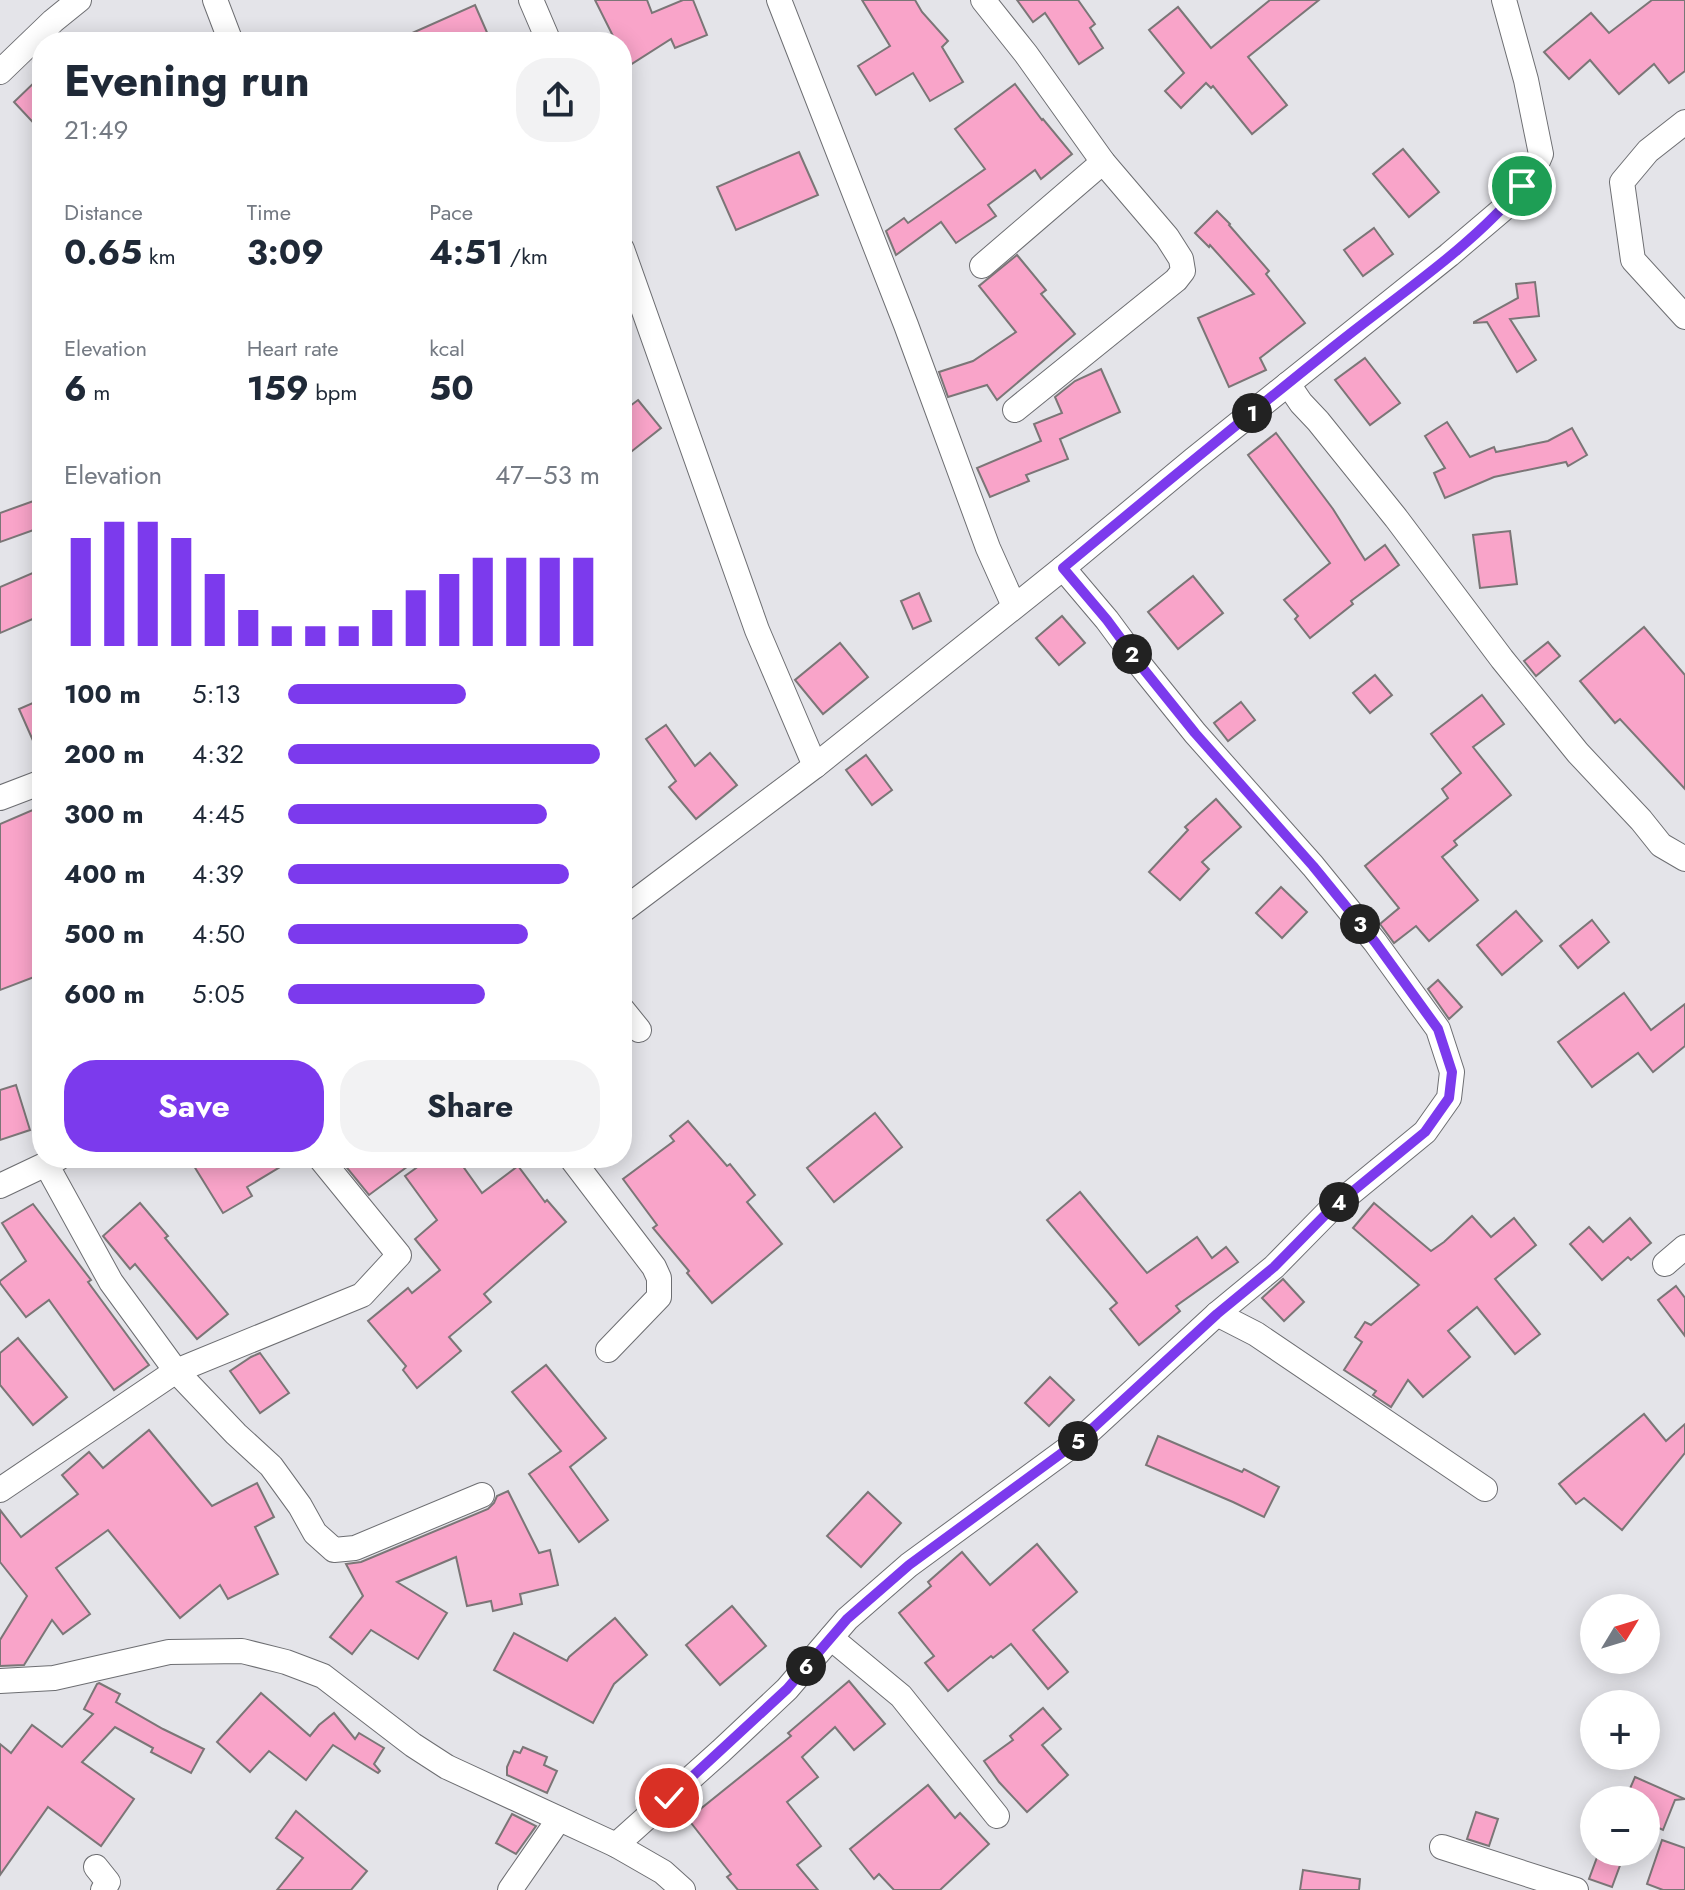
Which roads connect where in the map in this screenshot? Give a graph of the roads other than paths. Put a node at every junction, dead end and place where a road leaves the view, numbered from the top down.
1 (79, 0) edge
2 (215, 0) edge
3 (531, 0) edge
4 (779, 0) edge
5 (983, 0) edge
6 (1504, 0) edge
7 (42, 32) edge
8 (227, 32) edge
9 (545, 32) edge
10 (32, 41) edge
11 (0, 72) edge
12 (1685, 122) edge
13 (1103, 162) junction
14 (982, 266) dead end
15 (632, 277) edge
16 (1685, 317) edge
17 (1288, 384) junction
18 (1015, 410) dead end
19 (1063, 568) junction
20 (1014, 606) junction
21 (815, 766) junction
22 (32, 786) edge
23 (0, 798) edge
24 (1685, 859) edge
25 (632, 903) edge
26 (632, 1021) edge
27 (639, 1030) dead end
28 (38, 1168) edge
29 (56, 1168) edge
30 (328, 1168) edge
31 (579, 1168) edge
32 (0, 1186) edge
33 (1685, 1247) edge
34 (1665, 1264) dead end
35 (1217, 1314) junction
36 (608, 1350) dead end
37 (176, 1371) junction
38 (1485, 1489) dead end
39 (0, 1490) edge
40 (482, 1495) dead end
41 (831, 1638) junction
42 (0, 1681) edge
43 (997, 1816) dead end
44 (559, 1819) junction
45 (616, 1845) junction
46 (1442, 1847) dead end
47 (510, 1890) edge
48 (683, 1890) edge
49 (1576, 1890) edge

1 - 7 street
2 - 8 street
3 - 9 street
4 - 20 street
5 - 13 street
6 - 17 street
10 - 11 street
12 - 16 street
13 - 14 street
13 - 18 street
15 - 21 street
17 - 19 street
17 - 24 street
19 - 20 street
19 - 35 street
20 - 21 street
21 - 25 street
22 - 23 street
26 - 27 street
28 - 32 street
29 - 37 street
30 - 37 street
31 - 36 street
33 - 34 street
35 - 38 street
35 - 41 street
37 - 39 street
37 - 40 street
41 - 43 street
41 - 45 street
42 - 44 street
44 - 45 street
44 - 47 street
45 - 48 street
46 - 49 street

